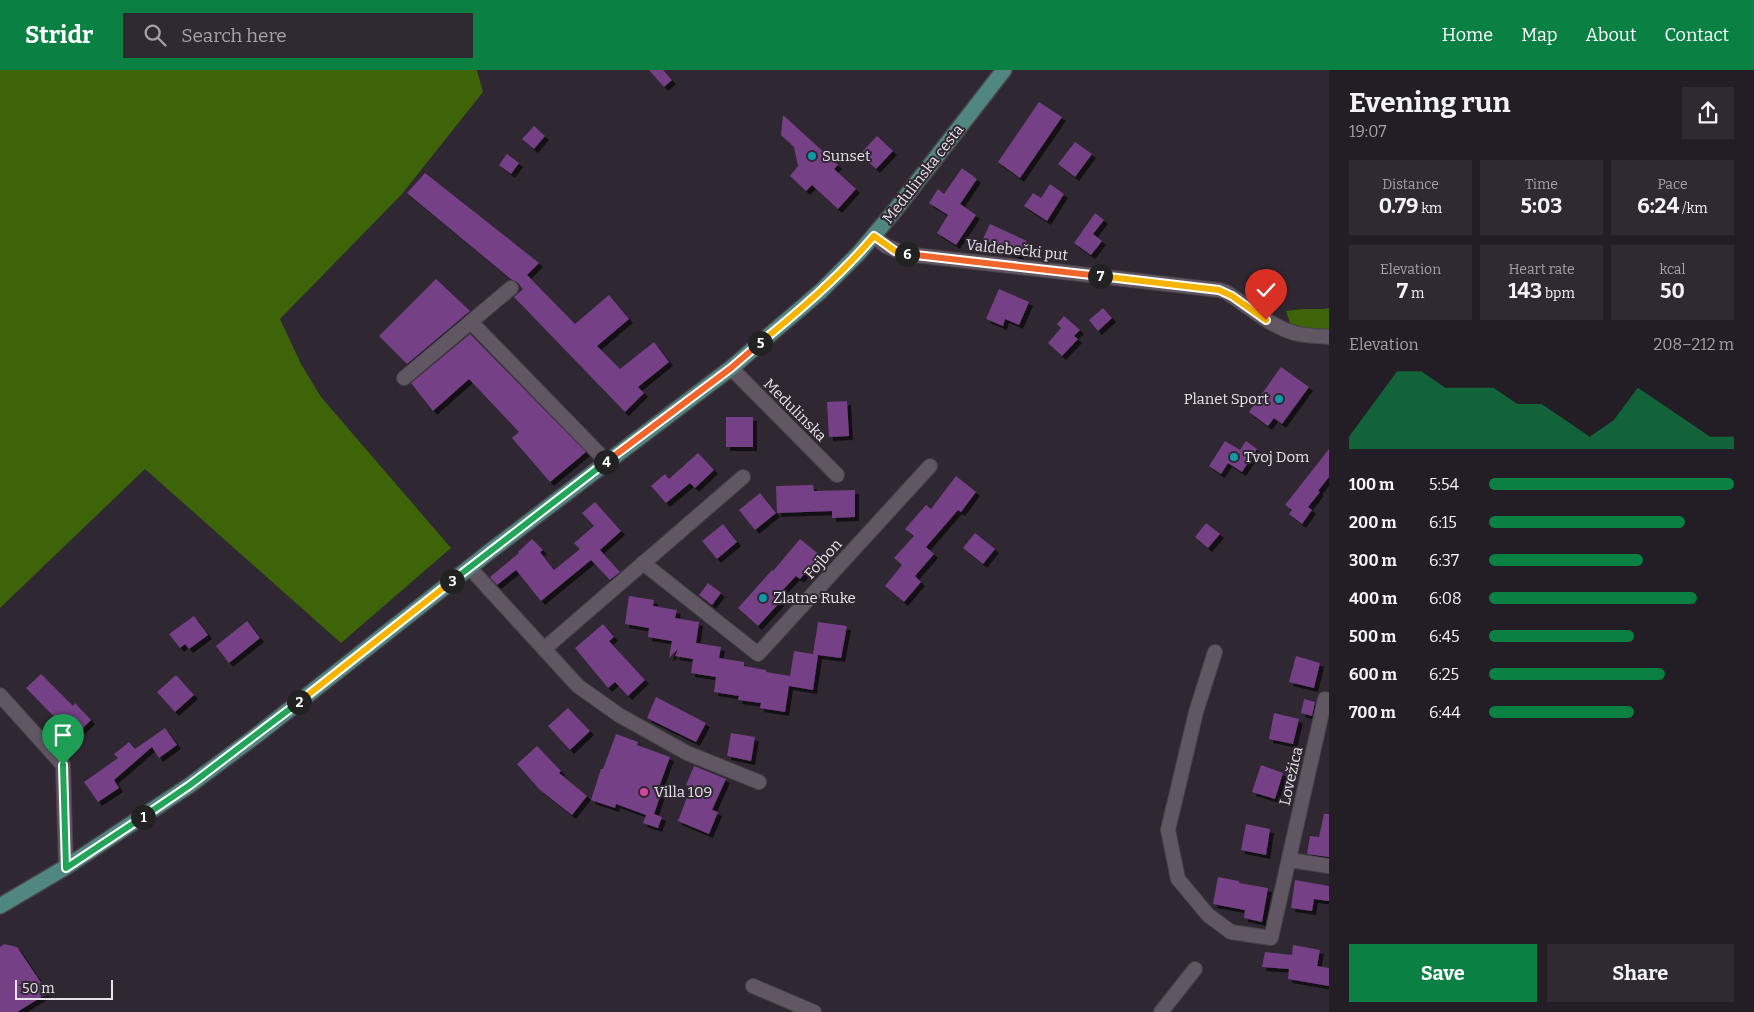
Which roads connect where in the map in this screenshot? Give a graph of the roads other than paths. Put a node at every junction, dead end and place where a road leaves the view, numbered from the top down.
1 (1004, 70) edge
2 (874, 236) junction
3 (511, 288) dead end
4 (471, 322) junction
5 (1329, 337) edge
6 (731, 368) junction
7 (404, 378) dead end
8 (607, 462) junction
9 (930, 466) dead end
10 (836, 475) dead end
11 (743, 477) dead end
12 (643, 563) junction
13 (469, 567) junction
14 (544, 649) junction
15 (1215, 652) dead end
16 (0, 695) edge
17 (1325, 700) dead end
18 (759, 782) dead end
19 (1289, 860) junction
20 (1329, 866) edge
21 (66, 868) junction
22 (0, 906) edge
23 (1195, 970) dead end
24 (753, 986) dead end
25 (814, 1012) edge
26 (1161, 1012) edge

1 - 2 main road, Medulinska cesta
2 - 5 street, Valdebečki put
2 - 6 main road, Medulinska cesta
3 - 4 street
4 - 7 street
4 - 8 street
6 - 8 main road, Medulinska cesta
6 - 10 street, Medulinska
8 - 13 main road, Medulinska cesta
9 - 12 street, Fojbon
11 - 12 street
12 - 14 street
13 - 14 street
13 - 21 main road, Medulinska cesta
14 - 18 street
15 - 19 street, Lovežica
16 - 21 street
17 - 19 street, Lovežica
19 - 20 street
21 - 22 main road, Medulinska cesta
23 - 26 street
24 - 25 street

